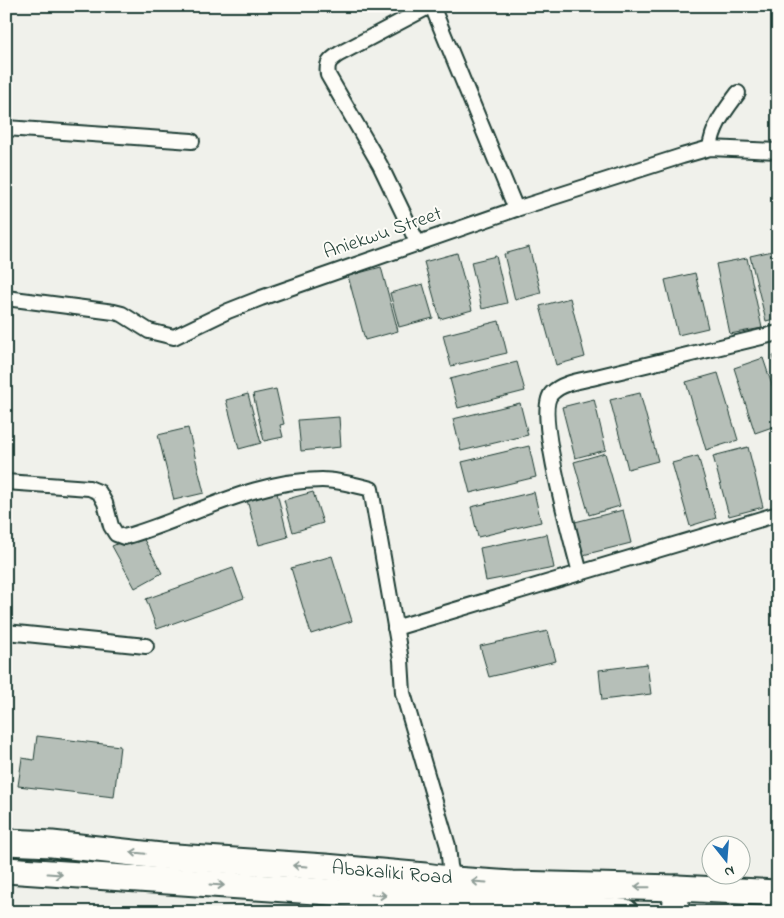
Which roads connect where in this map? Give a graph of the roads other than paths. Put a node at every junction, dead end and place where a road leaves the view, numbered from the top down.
1 (431, 6) edge
2 (738, 93) dead end
3 (6, 128) edge
4 (192, 141) dead end
5 (710, 148) junction
6 (778, 151) edge
7 (516, 209) junction
8 (418, 244) junction
9 (6, 298) edge
10 (778, 333) edge
11 (6, 482) edge
12 (778, 514) edge
13 (580, 572) junction
14 (395, 628) junction
15 (6, 632) edge
16 (146, 646) dead end
17 (6, 842) edge
18 (6, 870) edge
19 (454, 880) junction
20 (778, 893) edge
21 (676, 900) edge
22 (625, 912) edge

1 - 7 street
1 - 8 street
2 - 5 street
3 - 4 street
5 - 6 street, Aniekwu Street
5 - 7 street, Aniekwu Street
7 - 8 street, Aniekwu Street
8 - 9 street, Aniekwu Street
10 - 13 street
11 - 14 street
12 - 13 street
13 - 14 street
14 - 19 street
15 - 16 street
19 -> 17 highway, Abakaliki Road
18 -> 22 highway, Abakaliki Road
21 -> 19 highway, Abakaliki Road
20 - 21 highway, Abakaliki Road

